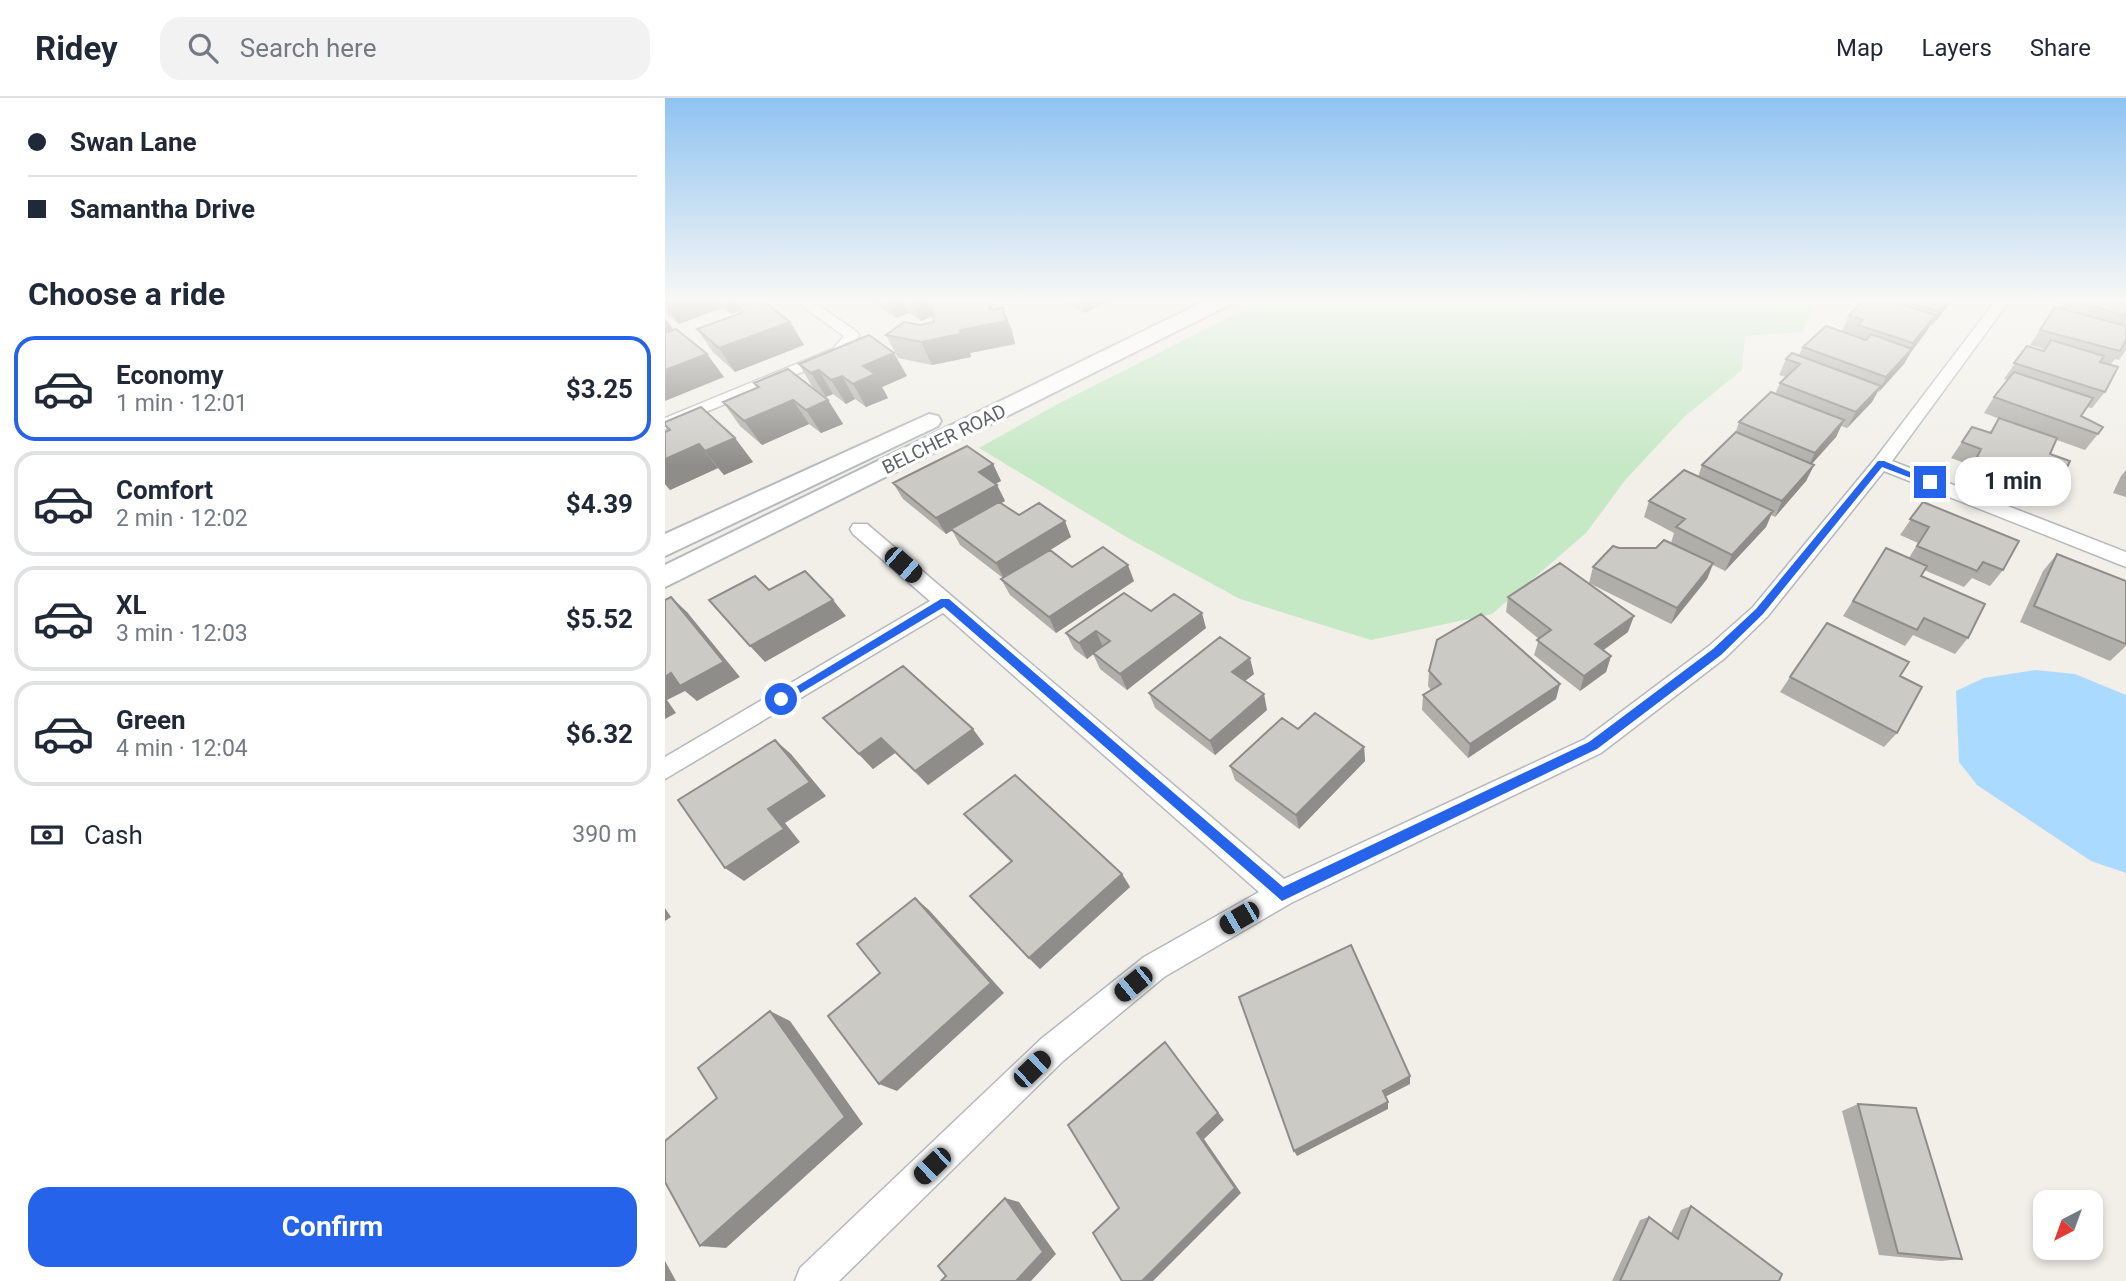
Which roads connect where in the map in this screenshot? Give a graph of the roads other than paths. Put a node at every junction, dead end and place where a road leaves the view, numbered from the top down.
1 (830, 355) edge
2 (1068, 355) edge
3 (1113, 355) edge
4 (1962, 355) edge
5 (665, 424) edge
6 (1881, 463) junction
7 (860, 529) dead end
8 (665, 547) edge
9 (2126, 560) edge
10 (665, 577) edge
11 (945, 602) junction
12 (665, 769) edge
13 (1282, 894) junction
14 (813, 1281) edge

1 - 5 street
2 - 8 main road, BELCHER ROAD
3 - 10 main road, BELCHER ROAD
4 - 6 street
6 - 9 street
6 - 13 street
7 - 11 street
11 - 12 street
11 - 13 street
13 - 14 street

